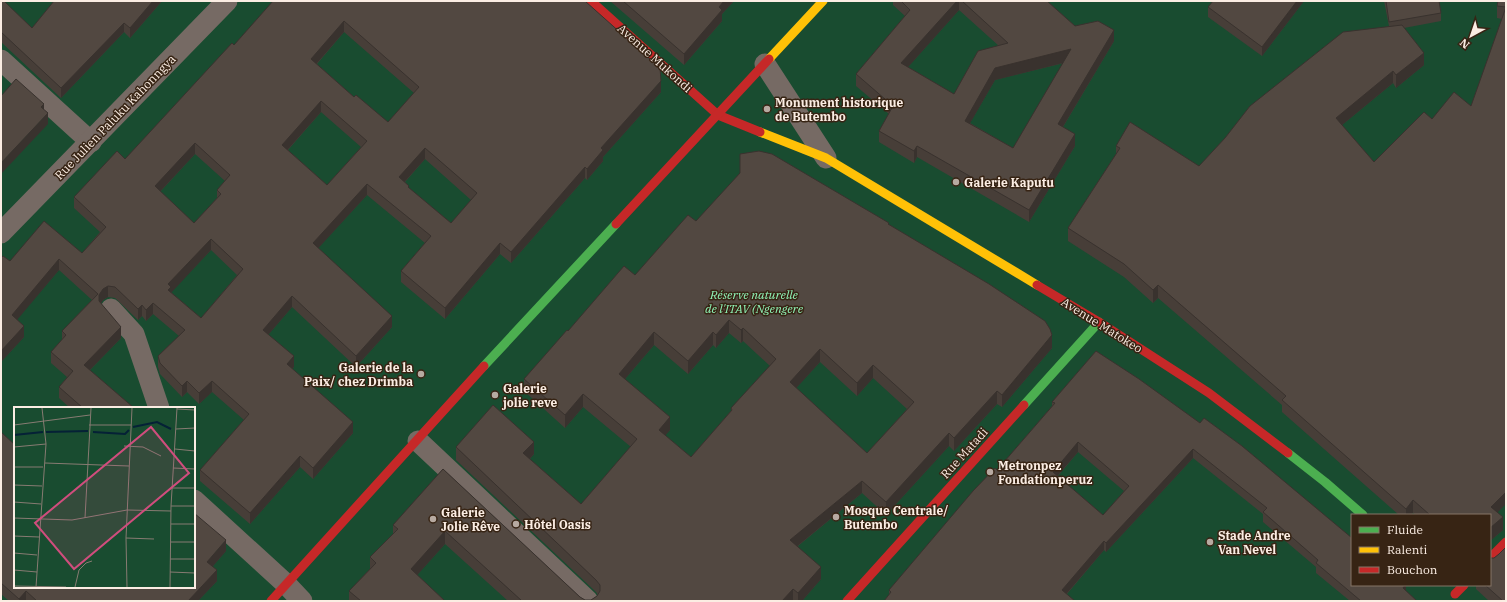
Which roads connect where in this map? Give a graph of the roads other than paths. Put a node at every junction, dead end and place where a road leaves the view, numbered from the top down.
1 (227, 1) edge
2 (591, 1) edge
3 (823, 1) edge
4 (1, 60) edge
5 (765, 64) junction
6 (718, 115) junction
7 (91, 142) junction
8 (826, 158) junction
9 (1, 233) edge
10 (111, 309) dead end
11 (1098, 322) junction
12 (159, 407) edge
13 (418, 441) junction
14 (195, 501) edge
15 (1362, 514) edge
16 (1506, 542) edge
17 (1491, 557) edge
18 (286, 584) junction
19 (271, 601) edge
20 (302, 601) edge
21 (588, 601) edge
22 (847, 601) edge

1 - 7 street, Rue Julien Paluku Kahonngya
2 - 6 main road, Avenue Mukondi
3 - 5 main road
4 - 7 street
5 - 6 main road
5 - 8 street
6 - 8 main road, Avenue Matokeo
6 - 13 main road
7 - 9 street, Rue Julien Paluku Kahonngya
8 - 11 main road, Avenue Matokeo
10 - 12 street
11 - 15 main road, Avenue Matokeo
11 - 22 main road, Rue Matadi
13 - 18 main road
13 - 21 street
14 - 18 street
16 - 17 main road
18 - 19 main road
18 - 20 street

